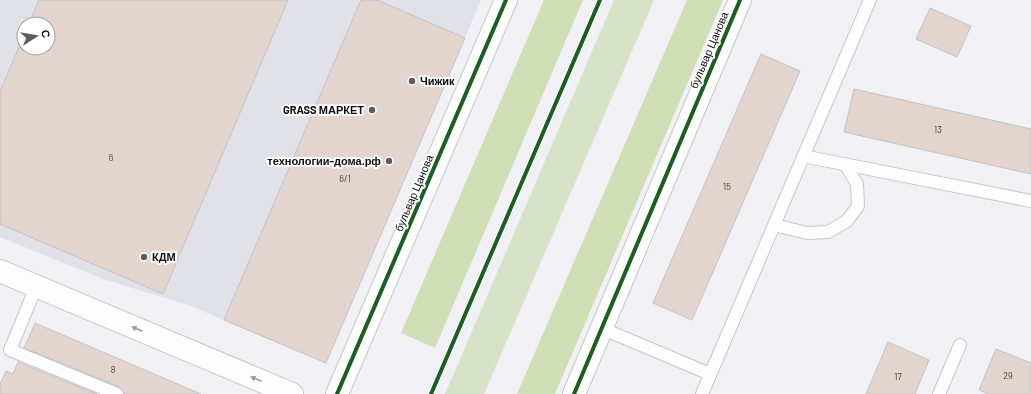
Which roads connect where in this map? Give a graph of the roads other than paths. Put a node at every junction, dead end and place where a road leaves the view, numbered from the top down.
1 (506, 0) edge
2 (740, 0) edge
3 (870, 0) edge
4 (803, 156) junction
5 (845, 164) junction
6 (1031, 201) edge
7 (774, 225) junction
8 (0, 272) edge
9 (36, 287) junction
10 (601, 328) junction
11 (960, 346) dead end
12 (710, 374) junction
13 (117, 394) edge
14 (292, 394) edge
15 (337, 394) edge
16 (574, 394) edge
17 (702, 394) edge
18 (939, 394) edge

1 - 15 street, бульвар Цанова
2 - 10 street, бульвар Цанова
3 - 4 lane
4 - 5 lane
4 - 7 lane
5 - 6 lane
5 - 7 lane
7 - 12 lane
8 - 9 street
9 - 13 lane
14 -> 9 street
10 - 12 lane
10 - 16 street, бульвар Цанова
11 - 18 lane
12 - 17 lane

